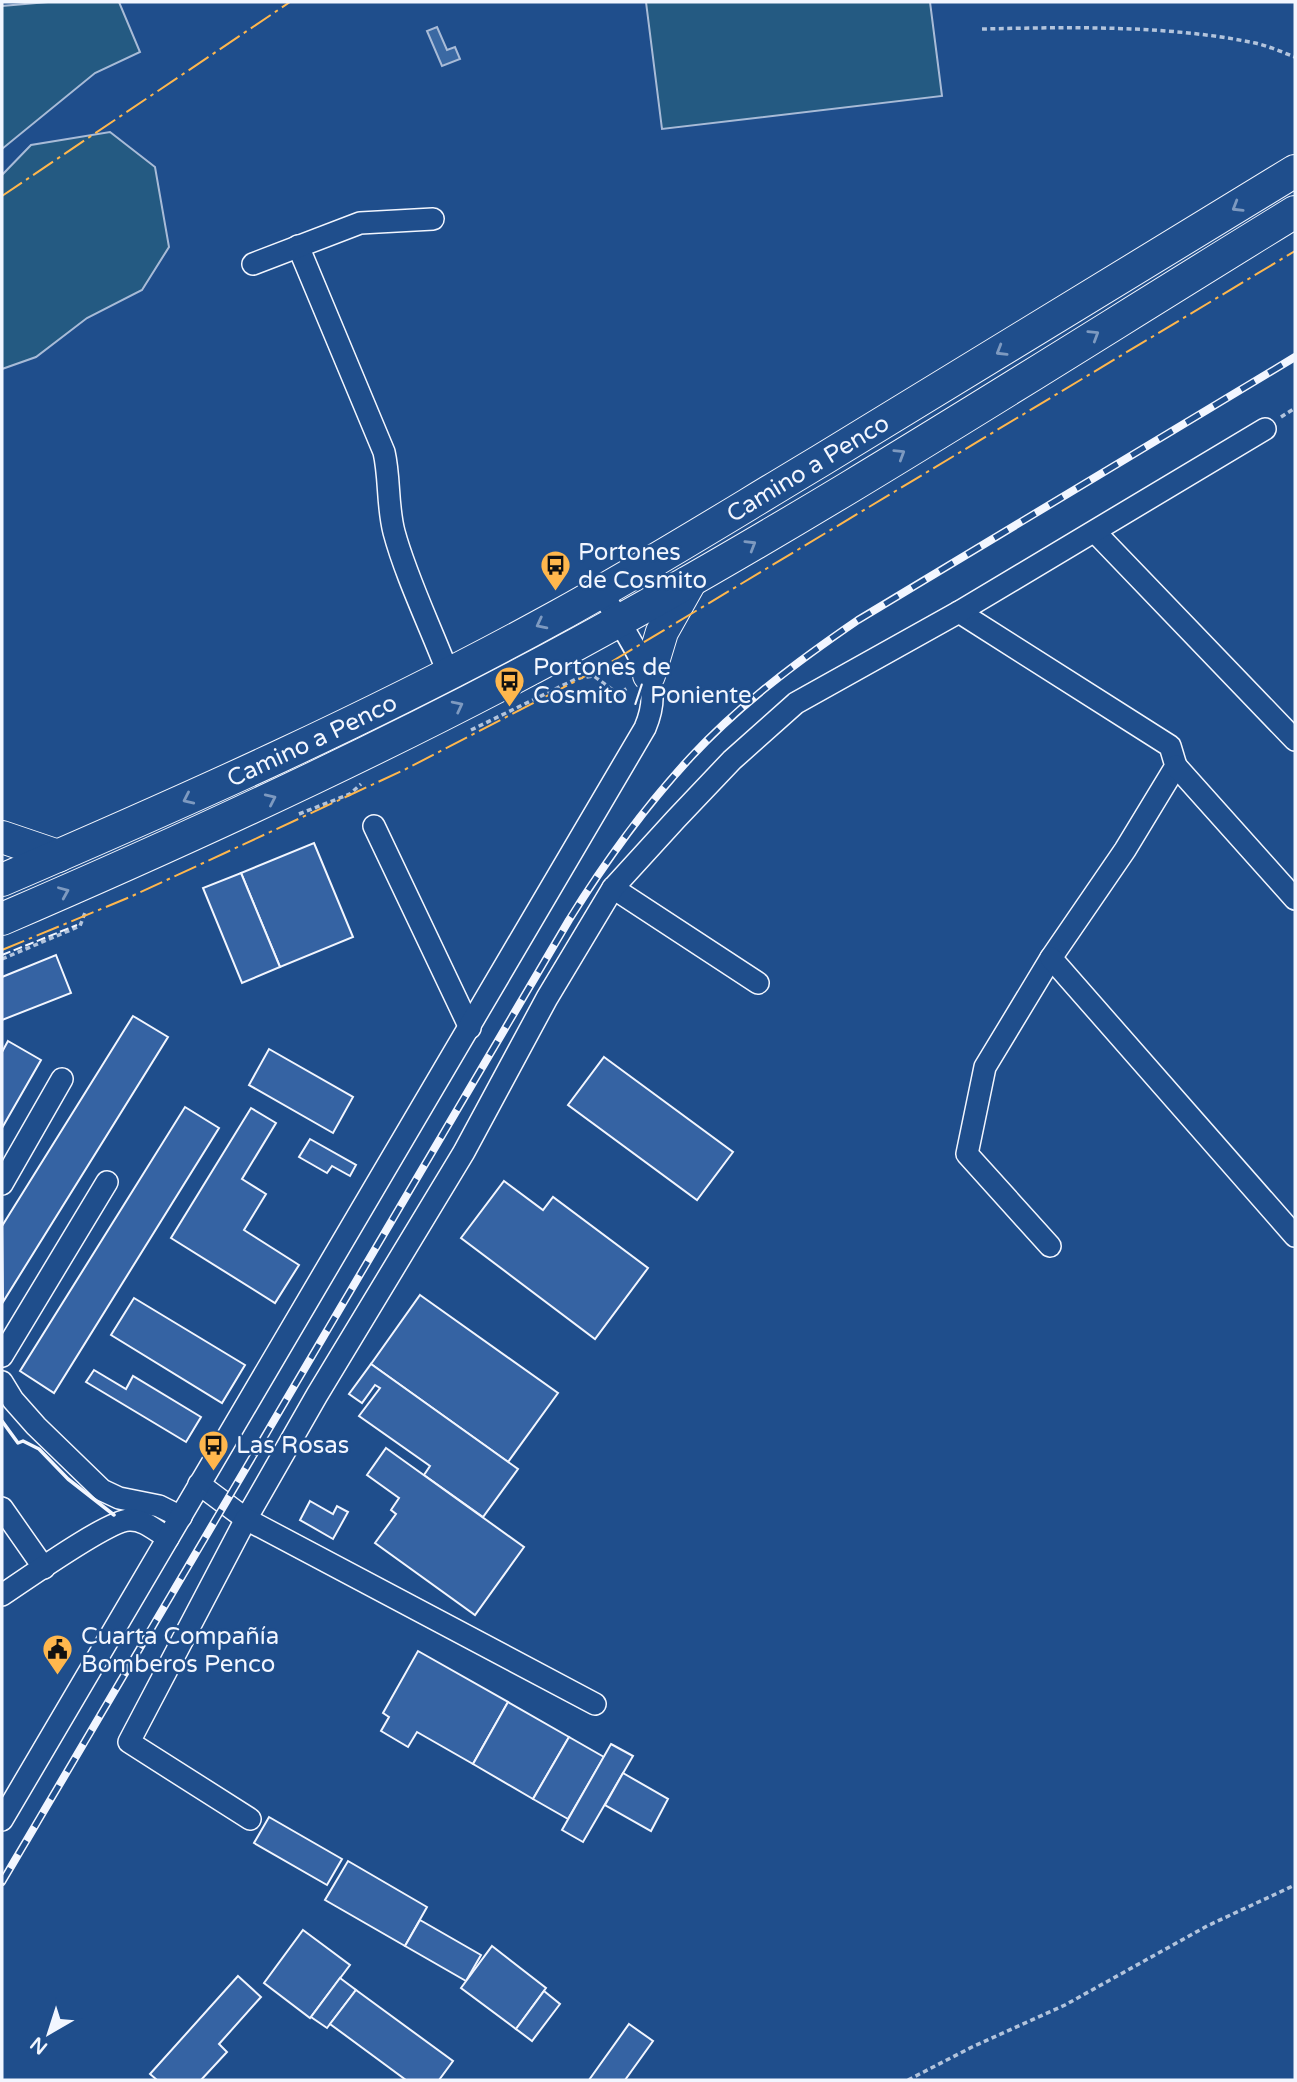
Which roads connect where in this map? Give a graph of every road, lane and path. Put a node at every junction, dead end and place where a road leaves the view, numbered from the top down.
1 (982, 29) dead end
2 (1295, 57) edge
3 (1295, 171) edge
4 (1295, 212) edge
5 (433, 219) dead end
6 (298, 246) junction
7 (254, 264) dead end
8 (1265, 429) dead end
9 (1095, 532) junction
10 (692, 580) junction
11 (601, 591) junction
12 (959, 612) junction
13 (618, 621) junction
14 (448, 673) junction
15 (649, 676) junction
16 (1295, 740) edge
17 (1176, 766) junction
18 (374, 826) dead end
19 (2, 837) edge
20 (58, 856) junction
21 (2, 880) edge
22 (614, 888) junction
23 (1295, 900) edge
24 (2, 919) edge
25 (1051, 958) junction
26 (758, 982) dead end
27 (470, 1028) junction
28 (62, 1079) dead end
29 (107, 1182) dead end
30 (2, 1184) edge
31 (1295, 1236) edge
32 (1050, 1246) dead end
33 (2, 1356) edge
34 (2, 1382) edge
35 (200, 1485) junction
36 (2, 1508) edge
37 (181, 1517) junction
38 (246, 1519) junction
39 (168, 1538) junction
40 (44, 1569) junction
41 (2, 1595) edge
42 (595, 1704) dead end
43 (250, 1819) dead end
44 (2, 1821) edge
45 (1295, 1885) edge
46 (908, 2080) edge

1 - 2 path
3 -> 11 highway, Camino a Penco
10 -> 4 highway, Camino a Penco
5 - 6 street
6 - 7 street
6 - 14 street
8 - 9 street
9 - 12 street
9 - 16 street
10 - 13 highway, Camino a Penco
10 - 15 highway
11 - 13 street
11 -> 14 highway, Camino a Penco
12 - 17 street
12 - 22 street
13 - 15 street
24 -> 13 highway, Camino a Penco
14 -> 20 highway, Camino a Penco
15 - 27 street
17 - 23 street
17 - 25 street
18 - 27 street
19 - 20 highway
20 - 21 highway, Camino a Penco
22 - 26 street
22 - 38 street
25 - 31 street
25 - 32 street
27 - 35 street
28 - 30 street
29 - 33 street
34 - 37 street
35 - 37 street
35 - 38 street
36 - 40 street
37 - 39 street
38 - 42 street
38 - 43 street
39 - 40 street
39 - 44 street
40 - 41 street
45 - 46 path

